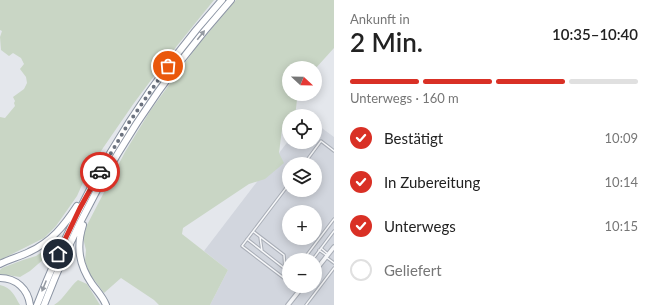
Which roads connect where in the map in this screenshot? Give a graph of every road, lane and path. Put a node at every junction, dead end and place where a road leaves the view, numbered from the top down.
1 (222, 0) edge
2 (231, 0) edge
3 (334, 151) edge
4 (309, 157) edge
5 (91, 187) junction
6 (282, 193) edge
7 (89, 204) junction
8 (334, 219) edge
9 (253, 231) junction
10 (334, 231) edge
11 (260, 237) junction
12 (247, 239) junction
13 (334, 247) edge
14 (320, 249) junction
15 (262, 251) junction
16 (308, 253) edge
17 (317, 253) edge
18 (282, 254) edge
19 (327, 256) junction
20 (322, 262) edge
21 (334, 263) edge
22 (0, 264) edge
23 (282, 267) edge
24 (334, 268) edge
25 (282, 277) edge
26 (0, 278) edge
27 (298, 293) edge
28 (30, 305) edge
29 (37, 305) edge
30 (44, 305) edge
31 (106, 305) edge
32 (288, 305) edge
33 (306, 305) edge

1 - 5 highway
7 -> 2 highway
3 - 4 lane
5 - 22 highway
5 -> 29 highway
6 - 9 lane
7 - 30 highway
7 - 31 highway
8 - 16 lane
9 - 11 lane
9 - 12 lane
10 - 14 lane
11 - 15 lane
11 - 18 lane
12 - 15 lane
12 - 25 lane
13 - 19 street
14 - 17 lane
14 - 19 lane
15 - 23 lane
19 - 20 street
19 - 21 lane
24 - 33 lane
26 - 28 highway
27 - 32 street

